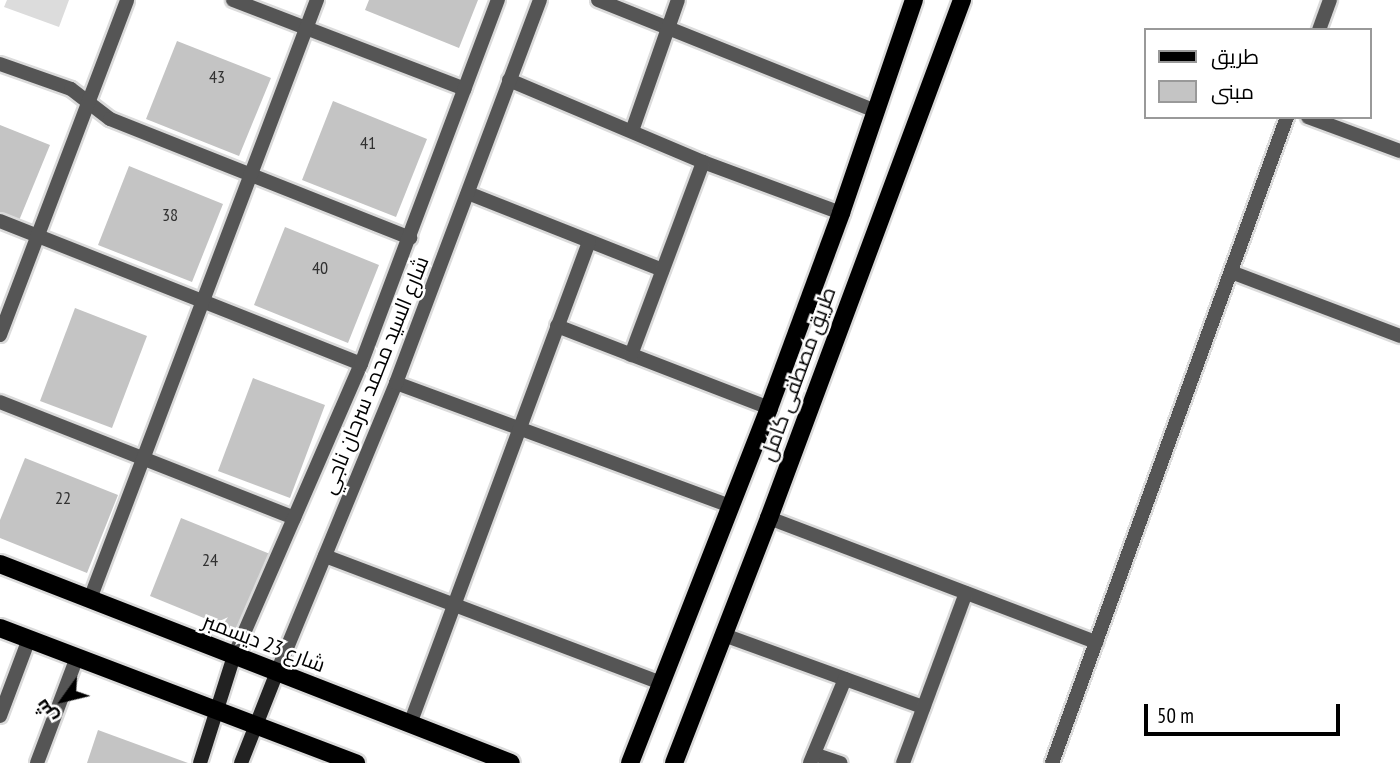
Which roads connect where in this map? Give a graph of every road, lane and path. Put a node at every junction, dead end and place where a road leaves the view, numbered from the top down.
1 (127, 0) edge
2 (233, 0) edge
3 (317, 0) edge
4 (498, 0) edge
5 (540, 0) edge
6 (598, 0) edge
7 (678, 0) edge
8 (914, 0) edge
9 (962, 0) edge
10 (1330, 0) edge
11 (307, 28) junction
12 (1320, 28) edge
13 (668, 29) junction
14 (0, 64) edge
15 (509, 80) junction
16 (465, 89) junction
17 (88, 103) junction
18 (876, 111) junction
19 (1286, 119) edge
20 (1313, 119) edge
21 (632, 131) junction
22 (1400, 151) edge
23 (703, 162) junction
24 (251, 175) junction
25 (468, 193) junction
26 (841, 213) junction
27 (0, 221) edge
28 (38, 236) junction
29 (410, 238) junction
30 (589, 242) junction
31 (662, 270) junction
32 (1231, 272) junction
33 (203, 301) junction
34 (557, 326) junction
35 (0, 335) edge
36 (1400, 337) edge
37 (631, 355) junction
38 (361, 364) junction
39 (396, 383) junction
40 (0, 402) edge
41 (769, 408) junction
42 (519, 430) junction
43 (143, 461) junction
44 (729, 505) junction
45 (294, 519) junction
46 (769, 519) junction
47 (325, 556) junction
48 (0, 564) edge
49 (966, 593) junction
50 (90, 599) junction
51 (454, 606) junction
52 (0, 628) edge
53 (724, 635) junction
54 (29, 639) junction
55 (1096, 642) junction
56 (234, 656) junction
57 (77, 657) junction
58 (277, 673) junction
59 (845, 679) junction
60 (661, 682) junction
61 (923, 707) junction
62 (217, 710) junction
63 (0, 716) edge
64 (410, 724) junction
65 (256, 725) junction
66 (812, 758) edge
67 (37, 763) edge
68 (200, 763) edge
69 (242, 763) edge
70 (356, 763) edge
71 (511, 763) edge
72 (630, 763) edge
73 (674, 763) edge
74 (840, 763) edge
75 (903, 763) edge
76 (1052, 763) edge

1 - 17 street
2 - 11 street
3 - 11 street
4 - 16 street, شارع السيد محمد سرحان ناجي
5 - 15 street, شارع السيد محمد سرحان ناجي
6 - 13 street
7 - 13 street
8 - 18 main road, طريق مصطفى كامل
9 - 46 main road, طريق مصطفى كامل
10 - 12 street
11 - 16 street
11 - 24 street
13 - 18 street
13 - 21 street
14 - 17 street
15 - 21 street
15 - 25 street, شارع السيد محمد سرحان ناجي
16 - 29 street, شارع السيد محمد سرحان ناجي
17 - 24 street
17 - 28 street
18 - 26 main road, طريق مصطفى كامل
19 - 32 street
20 - 22 street
21 - 23 street
23 - 26 street
23 - 31 street
24 - 29 street
24 - 33 street
25 - 30 street
25 - 39 street, شارع السيد محمد سرحان ناجي
26 - 41 main road, طريق مصطفى كامل
27 - 28 street
28 - 33 street
28 - 35 street
29 - 38 street, شارع السيد محمد سرحان ناجي
30 - 31 street
30 - 34 street
31 - 37 street
32 - 36 street
32 - 55 street
33 - 38 street
33 - 43 street
34 - 37 street
34 - 42 street
37 - 41 street
38 - 45 street, شارع السيد محمد سرحان ناجي
39 - 42 street
39 - 47 street, شارع السيد محمد سرحان ناجي
40 - 43 street
41 - 44 main road, طريق مصطفى كامل
42 - 44 street
42 - 51 street
43 - 45 street
43 - 50 street
44 - 60 main road, طريق مصطفى كامل
45 - 56 street, شارع السيد محمد سرحان ناجي
46 - 49 street
46 - 53 main road, طريق مصطفى كامل
47 - 51 street
47 - 58 street, شارع السيد محمد سرحان ناجي
48 - 50 main road, شارع 23 ديسمبر
49 - 55 street
49 - 61 street
50 - 56 main road, شارع 23 ديسمبر
51 - 60 street
51 - 64 street
52 - 54 main road
53 - 59 street
53 - 73 main road, طريق مصطفى كامل
54 - 57 main road
54 - 63 street
55 - 76 street
56 - 58 main road, شارع 23 ديسمبر
56 - 62 street, شارع السيد محمد سرحان ناجي
57 - 62 main road
57 - 67 street
58 - 64 main road, شارع 23 ديسمبر
58 - 65 street, شارع السيد محمد سرحان ناجي
59 - 61 street
59 - 66 street
60 - 72 main road, طريق مصطفى كامل
61 - 75 street
62 - 65 main road
62 - 68 street, شارع السيد محمد سرحان ناجي
64 - 71 main road, شارع 23 ديسمبر
65 - 69 street, شارع السيد محمد سرحان ناجي
65 - 70 main road
66 - 74 street

